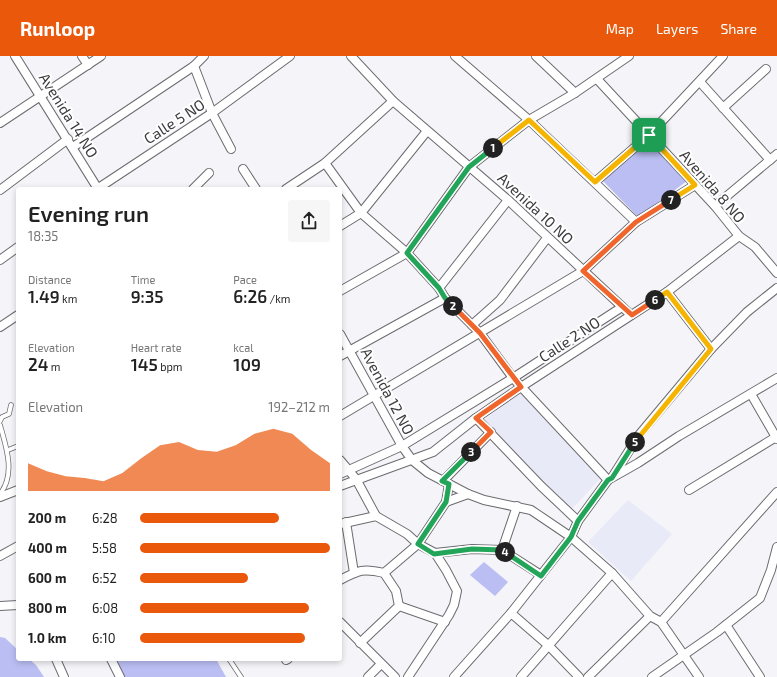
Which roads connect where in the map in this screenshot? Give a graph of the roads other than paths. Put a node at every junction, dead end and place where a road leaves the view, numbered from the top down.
1 (15, 56) edge
2 (82, 56) edge
3 (101, 56) edge
4 (204, 56) edge
5 (290, 56) edge
6 (351, 56) edge
7 (455, 56) edge
8 (536, 56) edge
9 (629, 56) edge
10 (723, 56) edge
11 (88, 65) junction
12 (194, 66) junction
13 (766, 70) dead end
14 (597, 79) junction
15 (700, 82) junction
16 (576, 93) junction
17 (42, 97) junction
18 (393, 101) junction
19 (723, 108) junction
20 (212, 113) junction
21 (529, 120) junction
22 (0, 123) edge
23 (428, 131) junction
24 (649, 135) junction
25 (68, 139) junction
26 (73, 147) junction
27 (231, 149) dead end
28 (774, 157) edge
29 (325, 163) junction
30 (469, 167) junction
31 (243, 169) dead end
32 (209, 173) dead end
33 (595, 182) junction
34 (695, 185) junction
35 (97, 187) edge
36 (101, 187) edge
37 (196, 187) edge
38 (255, 187) edge
39 (289, 187) edge
40 (0, 190) edge
41 (508, 200) junction
42 (715, 206) junction
43 (361, 213) junction
44 (636, 222) junction
45 (342, 225) edge
46 (739, 236) junction
47 (547, 238) junction
48 (16, 248) edge
49 (407, 253) junction
50 (0, 260) edge
51 (583, 271) junction
52 (777, 273) edge
53 (439, 288) junction
54 (777, 288) edge
55 (342, 290) edge
56 (667, 292) junction
57 (445, 298) junction
58 (622, 307) junction
59 (632, 315) junction
60 (16, 316) edge
61 (472, 325) junction
62 (0, 327) edge
63 (480, 333) junction
64 (342, 337) edge
65 (711, 349) junction
66 (350, 351) junction
67 (342, 355) edge
68 (512, 378) junction
69 (777, 378) edge
70 (521, 387) junction
71 (751, 394) junction
72 (375, 396) junction
73 (11, 405) dead end
74 (342, 415) edge
75 (476, 418) junction
76 (0, 421) edge
77 (0, 425) edge
78 (491, 432) junction
79 (777, 438) edge
80 (402, 446) junction
81 (16, 447) edge
82 (8, 450) junction
83 (412, 460) junction
84 (342, 462) edge
85 (349, 471) junction
86 (342, 473) edge
87 (610, 479) junction
88 (356, 480) junction
89 (446, 483) junction
90 (342, 485) edge
91 (689, 490) dead end
92 (16, 491) edge
93 (777, 492) edge
94 (0, 494) edge
95 (468, 494) junction
96 (0, 497) edge
97 (446, 502) junction
98 (517, 506) junction
99 (376, 516) junction
100 (578, 521) junction
101 (343, 523) edge
102 (571, 537) junction
103 (418, 544) junction
104 (16, 547) edge
105 (777, 547) edge
106 (502, 550) junction
107 (434, 554) junction
108 (0, 556) edge
109 (354, 572) junction
110 (384, 573) junction
111 (612, 573) junction
112 (541, 576) junction
113 (342, 579) edge
114 (16, 605) edge
115 (0, 606) edge
116 (399, 606) junction
117 (511, 613) junction
118 (650, 616) junction
119 (445, 622) junction
120 (661, 622) junction
121 (342, 624) edge
122 (726, 625) junction
123 (360, 643) junction
124 (549, 646) junction
125 (685, 655) junction
126 (57, 661) edge
127 (112, 661) edge
128 (230, 661) edge
129 (381, 664) junction
130 (64, 677) edge
131 (120, 677) edge
132 (241, 677) edge
133 (368, 677) edge
134 (395, 677) edge
135 (408, 677) edge
136 (454, 677) edge
137 (521, 677) edge
138 (579, 677) edge
139 (588, 677) edge
140 (652, 677) edge
141 (700, 677) edge
142 (760, 677) edge

1 - 17 street, Avenida 14 NO
2 - 11 street
3 - 11 street
4 - 12 street
5 - 20 street, Calle 5 NO
6 - 18 street, Avenida 10 NO
7 - 21 street
8 - 16 street
9 - 14 street
10 - 15 street
11 - 17 street
12 - 20 street
12 - 26 street
13 - 19 street
14 - 16 street
14 - 24 street, Avenida 8 NO
15 - 19 street
15 - 24 street
16 - 21 street
17 - 22 street
17 - 25 street, Avenida 14 NO
18 - 23 street, Avenida 10 NO
18 - 29 street
19 - 28 street
20 - 27 street
20 - 36 street, Calle 5 NO
21 - 30 street
21 - 33 street
23 - 30 street, Avenida 10 NO
23 - 43 street
24 - 33 street
24 - 34 street, Avenida 8 NO
25 - 26 street, Avenida 14 NO
25 - 40 street
26 - 35 street, Avenida 14 NO
28 - 42 street
29 - 39 street
29 - 43 street
30 - 41 street, Avenida 10 NO
30 - 49 street
31 - 38 street
32 - 37 street
33 - 44 street
34 - 42 street, Avenida 8 NO
34 - 44 street
41 - 47 street, Avenida 10 NO
41 - 53 street
42 - 46 street, Avenida 8 NO
43 - 45 street
43 - 49 street
44 - 51 street
46 - 52 street, Avenida 8 NO
46 - 56 street, Calle 2 NO
47 - 51 street, Avenida 10 NO
47 - 61 street
48 - 50 street
49 - 53 street
49 - 55 street
51 - 58 street, Avenida 10 NO
51 - 63 street
53 - 57 street
54 - 65 street
56 - 59 street, Calle 2 NO
56 - 65 street
57 - 61 street
57 - 66 street
58 - 59 street, Avenida 10 NO
58 - 68 street
59 - 70 street, Calle 2 NO
60 - 62 street
61 - 63 street
63 - 68 street
63 - 72 street
64 - 66 street, Avenida 12 NO
65 - 87 street
66 - 67 street
66 - 72 street, Avenida 12 NO
68 - 70 street
68 - 80 street
69 - 71 street
70 - 75 street, Calle 2 NO
70 - 87 street
71 - 79 street
71 - 87 street
72 - 74 street
72 - 80 street, Avenida 12 NO
73 - 76 lane
75 - 78 street
75 - 83 street, Calle 2 NO
77 - 82 lane
78 - 89 street
78 - 100 street
79 - 91 street
80 - 83 street, Avenida 12 NO
80 - 85 street
81 - 82 lane
82 - 94 lane
83 - 88 street, Calle 2 NO
83 - 89 street, Avenida 12 NO
84 - 85 street
85 - 86 street
85 - 88 street
87 - 100 street
88 - 90 street, Calle 2 NO
88 - 99 street
89 - 95 street, Avenida 12 NO
89 - 97 street
92 - 96 street
93 - 120 street
95 - 97 street
95 - 98 street, Avenida 12 NO
97 - 103 street
98 - 102 street, Avenida 12 NO
98 - 106 street
99 - 101 street
99 - 103 street
100 - 102 street
101 - 109 street
102 - 111 street, Avenida 12 NO
102 - 112 street
103 - 107 street
103 - 110 street
104 - 108 street
105 - 122 street
106 - 107 street
106 - 112 street
107 - 119 street
109 - 110 street
109 - 113 street
110 - 116 street
111 - 118 street, Avenida 12 NO
111 - 124 street
112 - 117 street
114 - 115 street
116 - 119 street
116 - 123 street
117 - 124 street
117 - 136 street
118 - 120 street, Avenida 12 NO
118 - 139 street
119 - 135 street
120 - 125 street
121 - 123 street
122 - 125 street
122 - 142 street
123 - 129 street
124 - 137 street
124 - 138 street
125 - 140 street
125 - 141 street
126 - 130 street
127 - 131 street
128 - 132 lane
129 - 133 street
129 - 134 street

